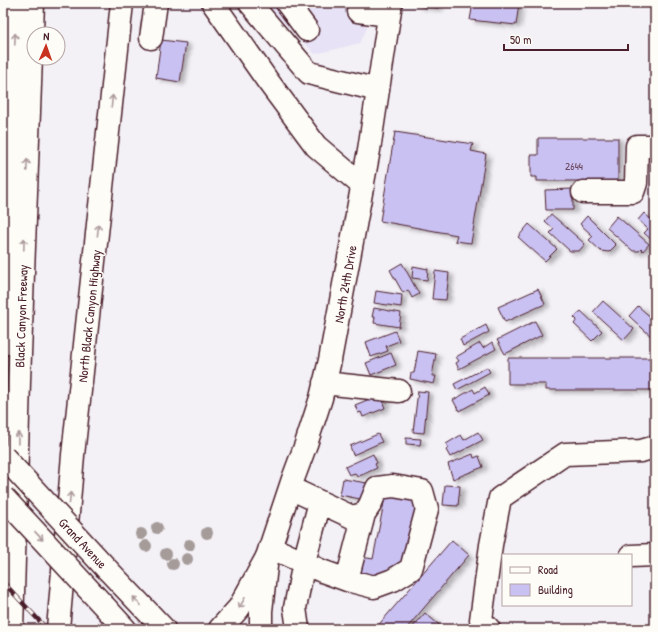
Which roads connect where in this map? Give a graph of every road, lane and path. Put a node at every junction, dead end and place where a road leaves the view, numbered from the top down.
1 (17, 3) edge
2 (33, 3) edge
3 (122, 3) edge
4 (156, 3) edge
5 (213, 3) edge
6 (250, 3) edge
7 (287, 3) edge
8 (390, 9) edge
9 (358, 11) dead end
10 (307, 30) dead end
11 (151, 38) dead end
12 (378, 90) junction
13 (655, 146) edge
14 (363, 186) junction
15 (583, 192) dead end
16 (3, 344) edge
17 (324, 383) junction
18 (399, 391) dead end
19 (655, 447) edge
20 (3, 456) edge
21 (290, 488) junction
22 (3, 497) edge
23 (320, 502) junction
24 (364, 514) junction
25 (269, 552) junction
26 (655, 555) edge
27 (632, 556) edge
28 (304, 562) junction
29 (347, 580) junction
30 (59, 626) edge
31 (12, 629) edge
32 (125, 629) edge
33 (164, 629) edge
34 (220, 629) edge
35 (261, 629) edge
36 (298, 629) edge
37 (489, 629) edge

16 -> 1 main road
31 -> 2 main road, Black Canyon Freeway
30 -> 3 main road, North Black Canyon Highway
4 - 11 main road
5 - 14 main road
6 - 12 main road
7 - 10 main road
8 - 9 main road
8 - 12 main road, North 24th Drive
12 - 14 main road, North 24th Drive
13 - 15 main road
14 - 17 main road, North 24th Drive
17 - 18 main road
17 - 21 main road, North 24th Drive
19 - 37 main road
33 -> 20 main road, Grand Avenue, bridge
21 - 23 main road
21 - 25 main road, North 24th Drive
22 -> 32 main road, Grand Avenue, bridge
23 - 24 main road
23 - 28 main road
24 - 29 main road
24 - 29 main road
25 - 28 main road
25 -> 34 main road
25 - 35 main road
26 - 27 main road
28 - 29 main road
28 - 36 main road

